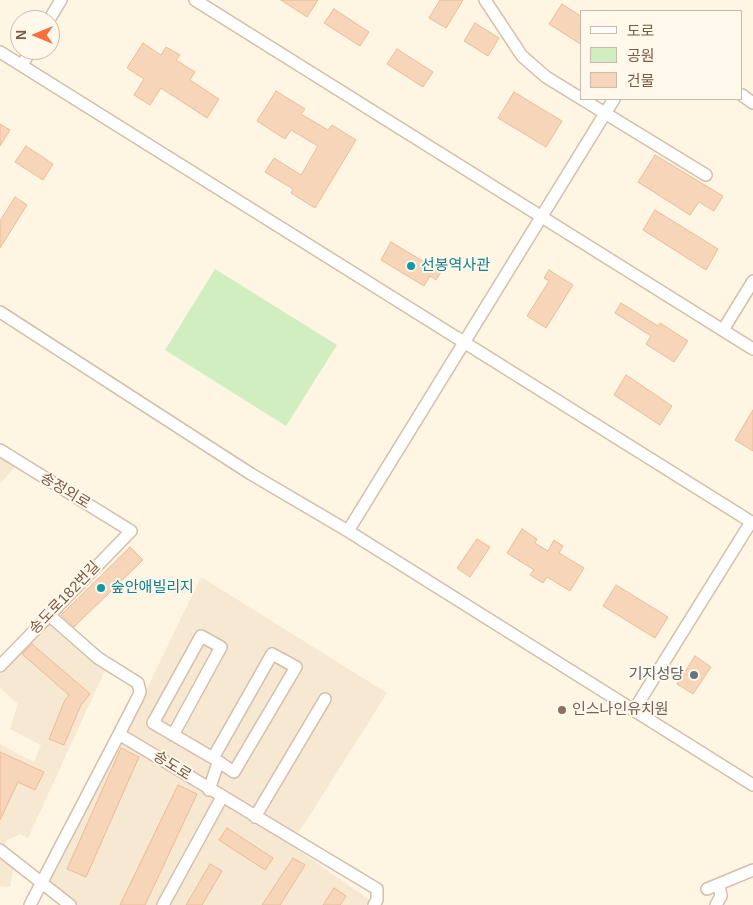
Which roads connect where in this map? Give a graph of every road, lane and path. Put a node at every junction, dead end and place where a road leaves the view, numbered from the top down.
1 (195, 0) edge
2 (485, 0) edge
3 (0, 52) edge
4 (25, 60) edge
5 (22, 65) junction
6 (580, 98) edge
7 (583, 100) edge
8 (613, 100) edge
9 (605, 114) junction
10 (706, 175) dead end
11 (541, 217) junction
12 (753, 281) edge
13 (0, 312) edge
14 (723, 330) junction
15 (463, 343) junction
16 (753, 349) edge
17 (0, 450) edge
18 (752, 522) edge
19 (131, 530) joint
20 (348, 531) junction
21 (49, 615) junction
22 (0, 666) edge
23 (324, 700) dead end
24 (634, 710) junction
25 (119, 734) junction
26 (173, 735) junction
27 (217, 760) junction
28 (753, 785) edge
29 (209, 790) junction
30 (222, 797) junction
31 (256, 817) junction
32 (0, 850) edge
33 (753, 870) edge
34 (41, 883) junction
35 (719, 885) junction
36 (707, 889) dead end
37 (30, 905) edge
38 (70, 905) edge
39 (162, 905) edge
40 (374, 905) edge
41 (716, 905) edge

1 - 11 street
2 - 6 street
3 - 5 street
4 - 5 street
5 - 15 street
7 - 9 street
8 - 9 street
9 - 10 street
9 - 11 street
11 - 14 street
11 - 15 street
12 - 14 street
13 - 20 street
14 - 16 street
15 - 18 street
15 - 20 street
17 - 19 street, 송정외로
18 - 24 street
19 - 21 street, 송도로182번길
20 - 24 street
21 - 22 street, 송도로182번길
21 - 25 street
23 - 31 street
24 - 28 street
25 - 29 street, 송도로
25 - 34 street
26 - 26 street
26 - 27 street
27 - 27 street
27 - 29 street
29 - 30 street, 송도로
30 - 31 street, 송도로
30 - 39 street
31 - 40 street, 송도로
32 - 34 street
33 - 35 street
34 - 37 street
34 - 38 street
35 - 36 street
35 - 41 street

